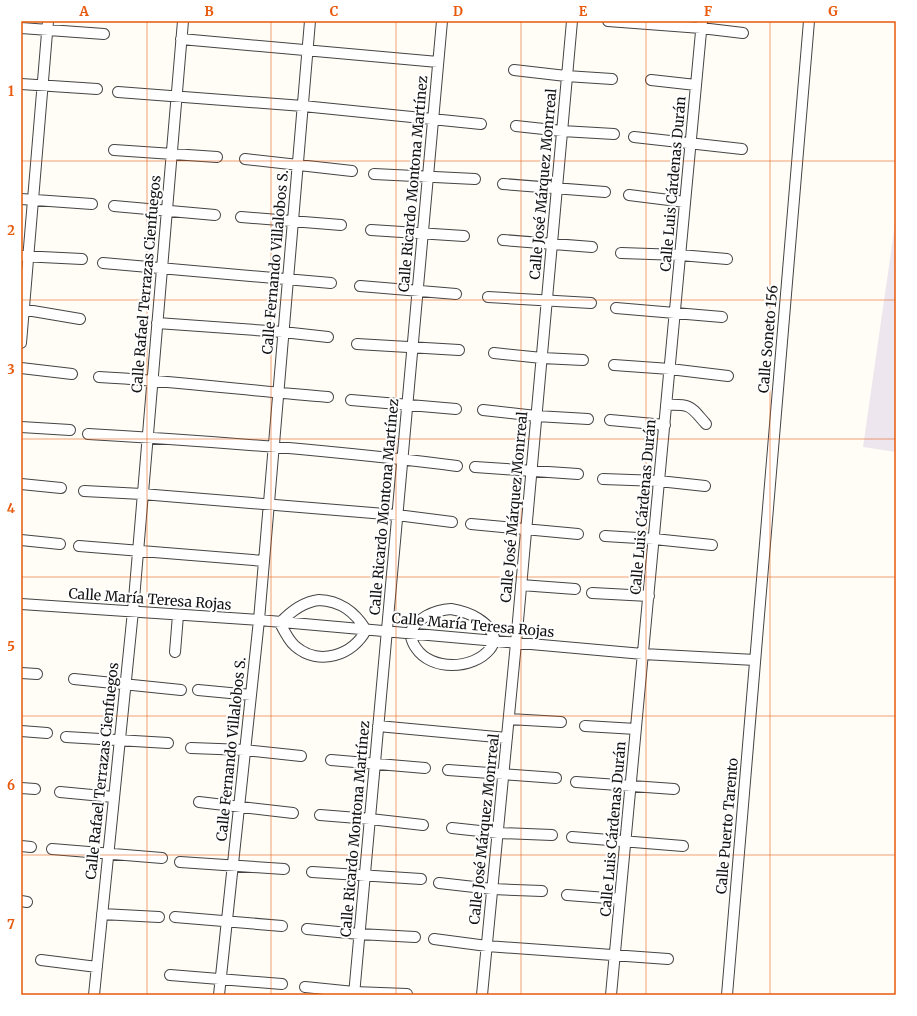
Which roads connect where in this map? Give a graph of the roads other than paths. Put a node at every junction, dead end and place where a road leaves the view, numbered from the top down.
1 (183, 21) edge
2 (310, 21) edge
3 (442, 21) edge
4 (572, 21) edge
5 (608, 21) edge
6 (809, 21) edge
7 (702, 24) edge
8 (48, 26) edge
9 (21, 28) edge
10 (743, 33) dead end
11 (104, 34) dead end
12 (181, 39) junction
13 (307, 50) junction
14 (438, 62) junction
15 (514, 70) dead end
16 (566, 76) junction
17 (612, 78) dead end
18 (651, 80) dead end
19 (21, 84) edge
20 (43, 85) junction
21 (696, 85) junction
22 (97, 89) dead end
23 (118, 92) dead end
24 (176, 96) junction
25 (303, 106) junction
26 (433, 119) junction
27 (481, 124) dead end
28 (516, 126) dead end
29 (562, 131) junction
30 (614, 134) dead end
31 (634, 138) dead end
32 (691, 144) junction
33 (742, 149) dead end
34 (114, 150) dead end
35 (172, 153) junction
36 (217, 157) dead end
37 (245, 159) dead end
38 (298, 166) junction
39 (352, 171) dead end
40 (374, 174) dead end
41 (428, 177) junction
42 (475, 179) dead end
43 (503, 184) dead end
44 (557, 187) junction
45 (604, 192) dead end
46 (629, 195) dead end
47 (21, 199) edge
48 (33, 200) junction
49 (685, 202) junction
50 (92, 204) dead end
51 (114, 206) dead end
52 (167, 210) junction
53 (215, 215) dead end
54 (241, 217) dead end
55 (293, 222) junction
56 (341, 225) dead end
57 (371, 230) dead end
58 (422, 233) junction
59 (464, 236) dead end
60 (503, 240) dead end
61 (552, 244) junction
62 (592, 247) dead end
63 (621, 253) dead end
64 (680, 255) junction
65 (25, 256) edge
66 (82, 259) dead end
67 (727, 259) dead end
68 (104, 263) dead end
69 (161, 268) junction
70 (288, 279) junction
71 (331, 282) dead end
72 (360, 286) dead end
73 (417, 291) junction
74 (456, 294) dead end
75 (488, 297) dead end
76 (547, 300) junction
77 (591, 302) dead end
78 (616, 308) dead end
79 (22, 309) edge
80 (675, 312) junction
81 (722, 317) dead end
82 (80, 319) dead end
83 (157, 324) junction
84 (283, 332) junction
85 (328, 337) dead end
86 (21, 343) edge
87 (357, 344) dead end
88 (412, 347) junction
89 (459, 350) dead end
90 (494, 353) dead end
91 (542, 358) junction
92 (583, 360) dead end
93 (614, 365) dead end
94 (21, 368) edge
95 (670, 369) junction
96 (72, 374) dead end
97 (728, 376) dead end
98 (99, 377) dead end
99 (152, 380) junction
100 (278, 393) junction
101 (328, 397) dead end
102 (351, 400) dead end
103 (666, 405) junction
104 (407, 406) junction
105 (456, 409) dead end
106 (483, 410) dead end
107 (536, 416) junction
108 (588, 419) dead end
109 (610, 420) dead end
110 (706, 424) dead end
111 (665, 425) junction
112 (21, 427) edge
113 (70, 430) dead end
114 (88, 434) dead end
115 (147, 437) junction
116 (273, 447) junction
117 (402, 458) junction
118 (457, 466) dead end
119 (474, 467) dead end
120 (532, 470) junction
121 (578, 474) dead end
122 (603, 479) dead end
123 (659, 481) junction
124 (21, 484) edge
125 (705, 486) dead end
126 (61, 488) dead end
127 (84, 491) dead end
128 (142, 494) junction
129 (268, 505) junction
130 (397, 515) junction
131 (452, 522) dead end
132 (471, 524) dead end
133 (526, 528) junction
134 (578, 534) dead end
135 (605, 536) dead end
136 (654, 539) junction
137 (21, 540) edge
138 (60, 544) dead end
139 (712, 545) dead end
140 (79, 546) dead end
141 (137, 550) junction
142 (264, 561) junction
143 (521, 585) junction
144 (575, 589) dead end
145 (592, 592) dead end
146 (649, 596) junction
147 (21, 604) edge
148 (133, 611) junction
149 (178, 614) junction
150 (259, 620) junction
151 (280, 623) junction
152 (366, 630) junction
153 (387, 631) junction
154 (410, 633) junction
155 (494, 641) junction
156 (516, 643) junction
157 (175, 652) dead end
158 (643, 654) junction
159 (755, 660) junction
160 (21, 673) edge
161 (37, 674) dead end
162 (74, 679) dead end
163 (124, 684) junction
164 (181, 690) dead end
165 (198, 690) dead end
166 (251, 695) junction
167 (509, 718) junction
168 (561, 722) dead end
169 (378, 726) junction
170 (585, 726) dead end
171 (636, 729) junction
172 (21, 731) edge
173 (47, 733) dead end
174 (66, 737) dead end
175 (507, 738) junction
176 (119, 740) junction
177 (168, 743) dead end
178 (191, 748) dead end
179 (245, 750) junction
180 (301, 756) dead end
181 (331, 760) dead end
182 (374, 763) junction
183 (425, 768) dead end
184 (448, 770) dead end
185 (503, 775) junction
186 (556, 778) dead end
187 (576, 782) dead end
188 (631, 785) junction
189 (21, 788) edge
190 (35, 789) dead end
191 (674, 789) dead end
192 (60, 792) dead end
193 (113, 797) junction
194 (198, 802) dead end
195 (239, 807) junction
196 (293, 813) dead end
197 (320, 815) dead end
198 (370, 819) junction
199 (423, 825) dead end
200 (452, 828) dead end
201 (498, 833) junction
202 (552, 835) dead end
203 (572, 837) dead end
204 (626, 843) junction
205 (683, 846) dead end
206 (52, 850) dead end
207 (108, 854) junction
208 (162, 858) dead end
209 (180, 862) dead end
210 (233, 865) junction
211 (284, 869) dead end
212 (312, 872) dead end
213 (365, 875) junction
214 (421, 879) dead end
215 (440, 883) dead end
216 (492, 889) junction
217 (542, 892) dead end
218 (567, 895) dead end
219 (620, 899) junction
220 (102, 914) junction
221 (159, 917) dead end
222 (175, 917) dead end
223 (227, 921) junction
224 (282, 926) dead end
225 (307, 929) dead end
226 (359, 934) junction
227 (415, 937) dead end
228 (434, 939) dead end
229 (487, 946) junction
230 (615, 955) junction
231 (668, 959) dead end
232 (41, 960) dead end
233 (97, 966) junction
234 (170, 975) dead end
235 (221, 980) junction
236 (282, 984) dead end
237 (305, 987) dead end
238 (354, 993) edge
239 (407, 994) edge
240 (94, 995) edge
241 (219, 995) edge
242 (482, 995) edge
243 (611, 995) edge
244 (727, 995) edge

1 - 12 street, Calle Rafael Terrazas Cienfuegos
2 - 13 street, Calle Fernando Villalobos S.
3 - 14 street, Calle Ricardo Montona Martínez
4 - 16 street, Calle José Márquez Monrreal
5 - 7 street
6 - 159 street, Calle Soneto 156
7 - 10 street
7 - 21 street, Calle Luis Cárdenas Durán
8 - 9 street
8 - 11 street
8 - 20 street
12 - 13 street
12 - 24 street, Calle Rafael Terrazas Cienfuegos
13 - 14 street
13 - 25 street, Calle Fernando Villalobos S.
14 - 26 street, Calle Ricardo Montona Martínez
15 - 16 street
16 - 17 street
16 - 29 street, Calle José Márquez Monrreal
18 - 21 street
19 - 20 street
20 - 22 street
20 - 48 street
21 - 32 street, Calle Luis Cárdenas Durán
23 - 24 street
24 - 25 street
24 - 35 street, Calle Rafael Terrazas Cienfuegos
25 - 26 street
25 - 38 street, Calle Fernando Villalobos S.
26 - 27 street
26 - 41 street, Calle Ricardo Montona Martínez
28 - 29 street
29 - 30 street
29 - 44 street, Calle José Márquez Monrreal
31 - 32 street
32 - 33 street
32 - 49 street, Calle Luis Cárdenas Durán
34 - 35 street
35 - 36 street
35 - 52 street, Calle Rafael Terrazas Cienfuegos
37 - 38 street
38 - 39 street
38 - 55 street, Calle Fernando Villalobos S.
40 - 41 street
41 - 42 street
41 - 58 street, Calle Ricardo Montona Martínez
43 - 44 street
44 - 45 street
44 - 61 street, Calle José Márquez Monrreal
46 - 49 street
47 - 48 street
48 - 50 street
48 - 65 street
49 - 64 street, Calle Luis Cárdenas Durán
51 - 52 street
52 - 53 street
52 - 69 street, Calle Rafael Terrazas Cienfuegos
54 - 55 street
55 - 56 street
55 - 70 street, Calle Fernando Villalobos S.
57 - 58 street
58 - 59 street
58 - 73 street, Calle Ricardo Montona Martínez
60 - 61 street
61 - 62 street
61 - 76 street, Calle José Márquez Monrreal
63 - 64 street
64 - 67 street
64 - 80 street, Calle Luis Cárdenas Durán
65 - 66 street
65 - 79 street
68 - 69 street
69 - 70 street
69 - 83 street, Calle Rafael Terrazas Cienfuegos
70 - 71 street
70 - 84 street, Calle Fernando Villalobos S.
72 - 73 street
73 - 74 street
73 - 88 street, Calle Ricardo Montona Martínez
75 - 76 street
76 - 77 street
76 - 91 street, Calle José Márquez Monrreal
78 - 80 street
79 - 82 street
79 - 86 street
80 - 81 street
80 - 95 street, Calle Luis Cárdenas Durán
83 - 84 street
83 - 99 street, Calle Rafael Terrazas Cienfuegos
84 - 85 street
84 - 100 street, Calle Fernando Villalobos S.
87 - 88 street
88 - 89 street
88 - 104 street, Calle Ricardo Montona Martínez
90 - 91 street
91 - 92 street
91 - 107 street, Calle José Márquez Monrreal
93 - 95 street
94 - 96 street
95 - 97 street
95 - 103 street, Calle Luis Cárdenas Durán
98 - 99 street
99 - 100 street
99 - 115 street, Calle Rafael Terrazas Cienfuegos
100 - 101 street
100 - 116 street, Calle Fernando Villalobos S.
102 - 104 street
103 - 110 street
103 - 111 street, Calle Luis Cárdenas Durán
104 - 105 street
104 - 117 street, Calle Ricardo Montona Martínez
106 - 107 street
107 - 108 street
107 - 120 street, Calle José Márquez Monrreal
109 - 111 street
111 - 123 street, Calle Luis Cárdenas Durán
112 - 113 street
114 - 115 street
115 - 116 street
115 - 128 street, Calle Rafael Terrazas Cienfuegos
116 - 117 street
116 - 129 street, Calle Fernando Villalobos S.
117 - 118 street
117 - 130 street, Calle Ricardo Montona Martínez
119 - 120 street
120 - 121 street
120 - 133 street, Calle José Márquez Monrreal
122 - 123 street
123 - 125 street
123 - 136 street, Calle Luis Cárdenas Durán
124 - 126 street
127 - 128 street
128 - 129 street
128 - 141 street, Calle Rafael Terrazas Cienfuegos
129 - 130 street
129 - 142 street, Calle Fernando Villalobos S.
130 - 131 street
130 - 153 street, Calle Ricardo Montona Martínez
132 - 133 street
133 - 134 street
133 - 143 street, Calle José Márquez Monrreal
135 - 136 street
136 - 139 street
136 - 146 street, Calle Luis Cárdenas Durán
137 - 138 street
140 - 141 street
141 - 142 street
141 - 148 street, Calle Rafael Terrazas Cienfuegos
142 - 150 street, Calle Fernando Villalobos S.
143 - 144 street
143 - 156 street, Calle José Márquez Monrreal
145 - 146 street
146 - 158 street, Calle Luis Cárdenas Durán
147 - 148 street, Calle María Teresa Rojas
148 - 149 street, Calle María Teresa Rojas
148 - 163 street, Calle Rafael Terrazas Cienfuegos
149 - 150 street, Calle María Teresa Rojas
149 - 157 street
150 - 151 street, Calle María Teresa Rojas
150 - 166 street, Calle Fernando Villalobos S.
151 - 152 street, Calle María Teresa Rojas
151 - 152 street
151 - 152 street
152 - 153 street, Calle María Teresa Rojas
153 - 154 street, Calle María Teresa Rojas
153 - 169 street, Calle Ricardo Montona Martínez
154 - 155 street, Calle María Teresa Rojas
154 - 155 street
154 - 155 street
155 - 156 street, Calle María Teresa Rojas
156 - 158 street, Calle María Teresa Rojas
156 - 167 street, Calle José Márquez Monrreal
158 - 159 street, Calle María Teresa Rojas
158 - 171 street, Calle Luis Cárdenas Durán
159 - 244 street, Calle Puerto Tarento
160 - 161 street
162 - 163 street
163 - 164 street
163 - 176 street, Calle Rafael Terrazas Cienfuegos
165 - 166 street
166 - 179 street, Calle Fernando Villalobos S.
167 - 168 street
167 - 175 street, Calle José Márquez Monrreal
169 - 175 street
169 - 182 street, Calle Ricardo Montona Martínez
170 - 171 street
171 - 188 street, Calle Luis Cárdenas Durán
172 - 173 street
174 - 176 street
175 - 185 street, Calle José Márquez Monrreal
176 - 177 street
176 - 193 street, Calle Rafael Terrazas Cienfuegos
178 - 179 street
179 - 180 street
179 - 195 street, Calle Fernando Villalobos S.
181 - 182 street
182 - 183 street
182 - 198 street, Calle Ricardo Montona Martínez
184 - 185 street
185 - 186 street
185 - 201 street, Calle José Márquez Monrreal
187 - 188 street
188 - 191 street
188 - 204 street, Calle Luis Cárdenas Durán
189 - 190 street
192 - 193 street
193 - 207 street, Calle Rafael Terrazas Cienfuegos
194 - 195 street
195 - 196 street
195 - 210 street, Calle Fernando Villalobos S.
197 - 198 street
198 - 199 street
198 - 213 street, Calle Ricardo Montona Martínez
200 - 201 street
201 - 202 street
201 - 216 street, Calle José Márquez Monrreal
203 - 204 street
204 - 205 street
204 - 219 street, Calle Luis Cárdenas Durán
206 - 207 street
207 - 208 street
207 - 220 street, Calle Rafael Terrazas Cienfuegos
209 - 210 street
210 - 211 street
210 - 223 street, Calle Fernando Villalobos S.
212 - 213 street
213 - 214 street
213 - 226 street, Calle Ricardo Montona Martínez
215 - 216 street
216 - 217 street
216 - 229 street, Calle José Márquez Monrreal
218 - 219 street
219 - 230 street, Calle Luis Cárdenas Durán
220 - 221 street
220 - 233 street, Calle Rafael Terrazas Cienfuegos
222 - 223 street
223 - 224 street
223 - 235 street, Calle Fernando Villalobos S.
225 - 226 street
226 - 227 street
226 - 238 street, Calle Ricardo Montona Martínez
228 - 229 street
229 - 230 street
229 - 242 street, Calle José Márquez Monrreal
230 - 231 street
230 - 243 street, Calle Luis Cárdenas Durán
232 - 233 street
233 - 240 street, Calle Rafael Terrazas Cienfuegos
234 - 235 street
235 - 236 street
235 - 241 street, Calle Fernando Villalobos S.
237 - 238 street
238 - 239 street

